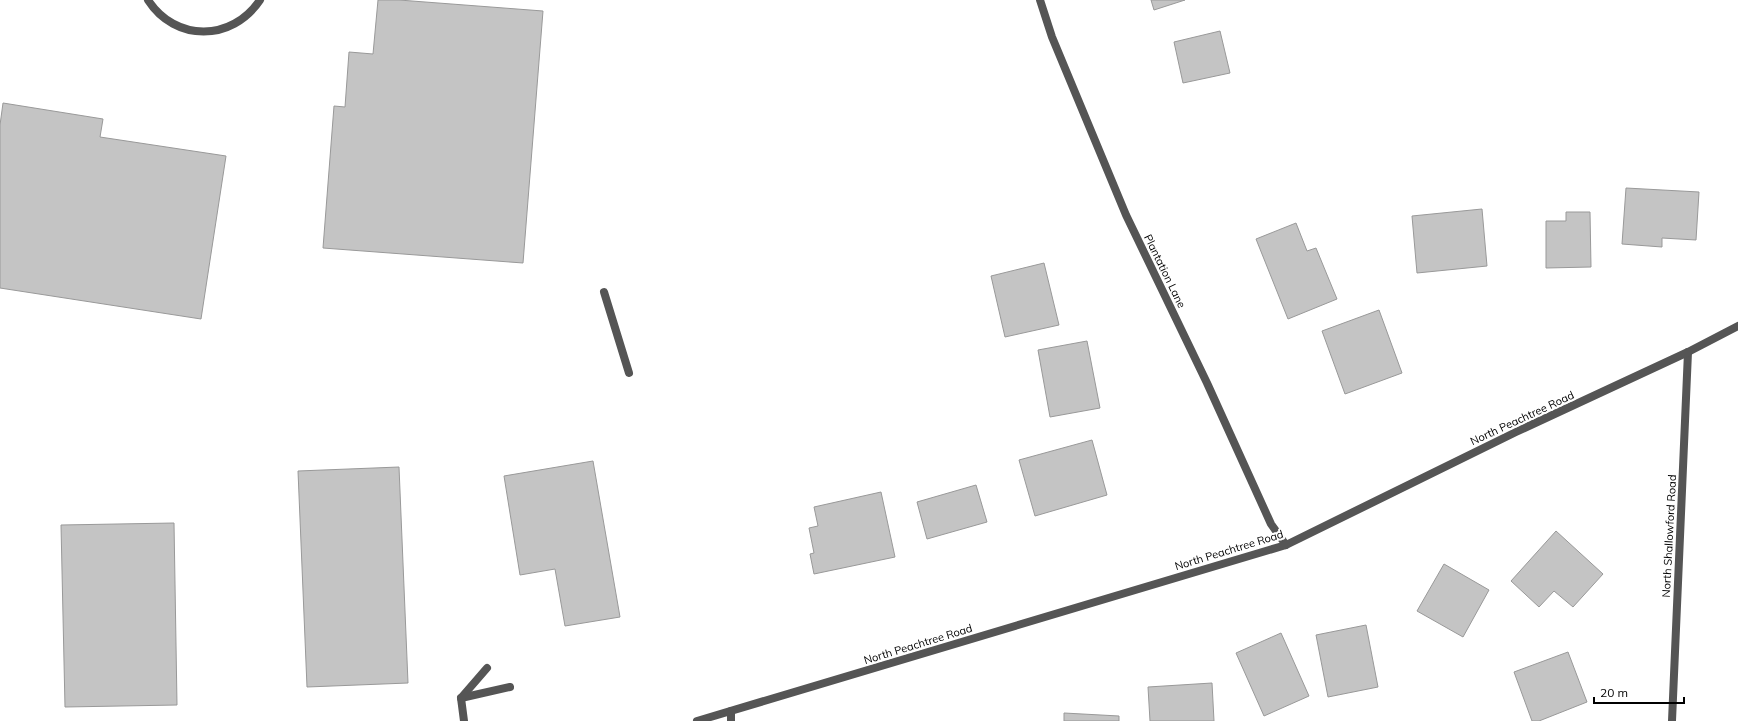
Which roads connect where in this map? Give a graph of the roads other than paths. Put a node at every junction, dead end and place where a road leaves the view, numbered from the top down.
1 (148, 0) edge
2 (260, 0) edge
3 (1040, 0) edge
4 (604, 292) dead end
5 (1738, 326) edge
6 (1688, 352) junction
7 (629, 374) dead end
8 (1286, 545) junction
9 (487, 668) dead end
10 (510, 687) dead end
11 (461, 698) junction
12 (731, 711) junction
13 (464, 721) edge
14 (697, 721) edge
15 (731, 721) edge
16 (1672, 721) edge

1 - 2 street
3 - 8 street, Plantation Lane
4 - 7 street
5 - 6 street, North Peachtree Road
6 - 8 street, North Peachtree Road
6 - 16 street, North Shallowford Road
8 - 12 street, North Peachtree Road
9 - 11 street
10 - 11 street
11 - 13 street
12 - 14 street, North Peachtree Road
12 - 15 street

